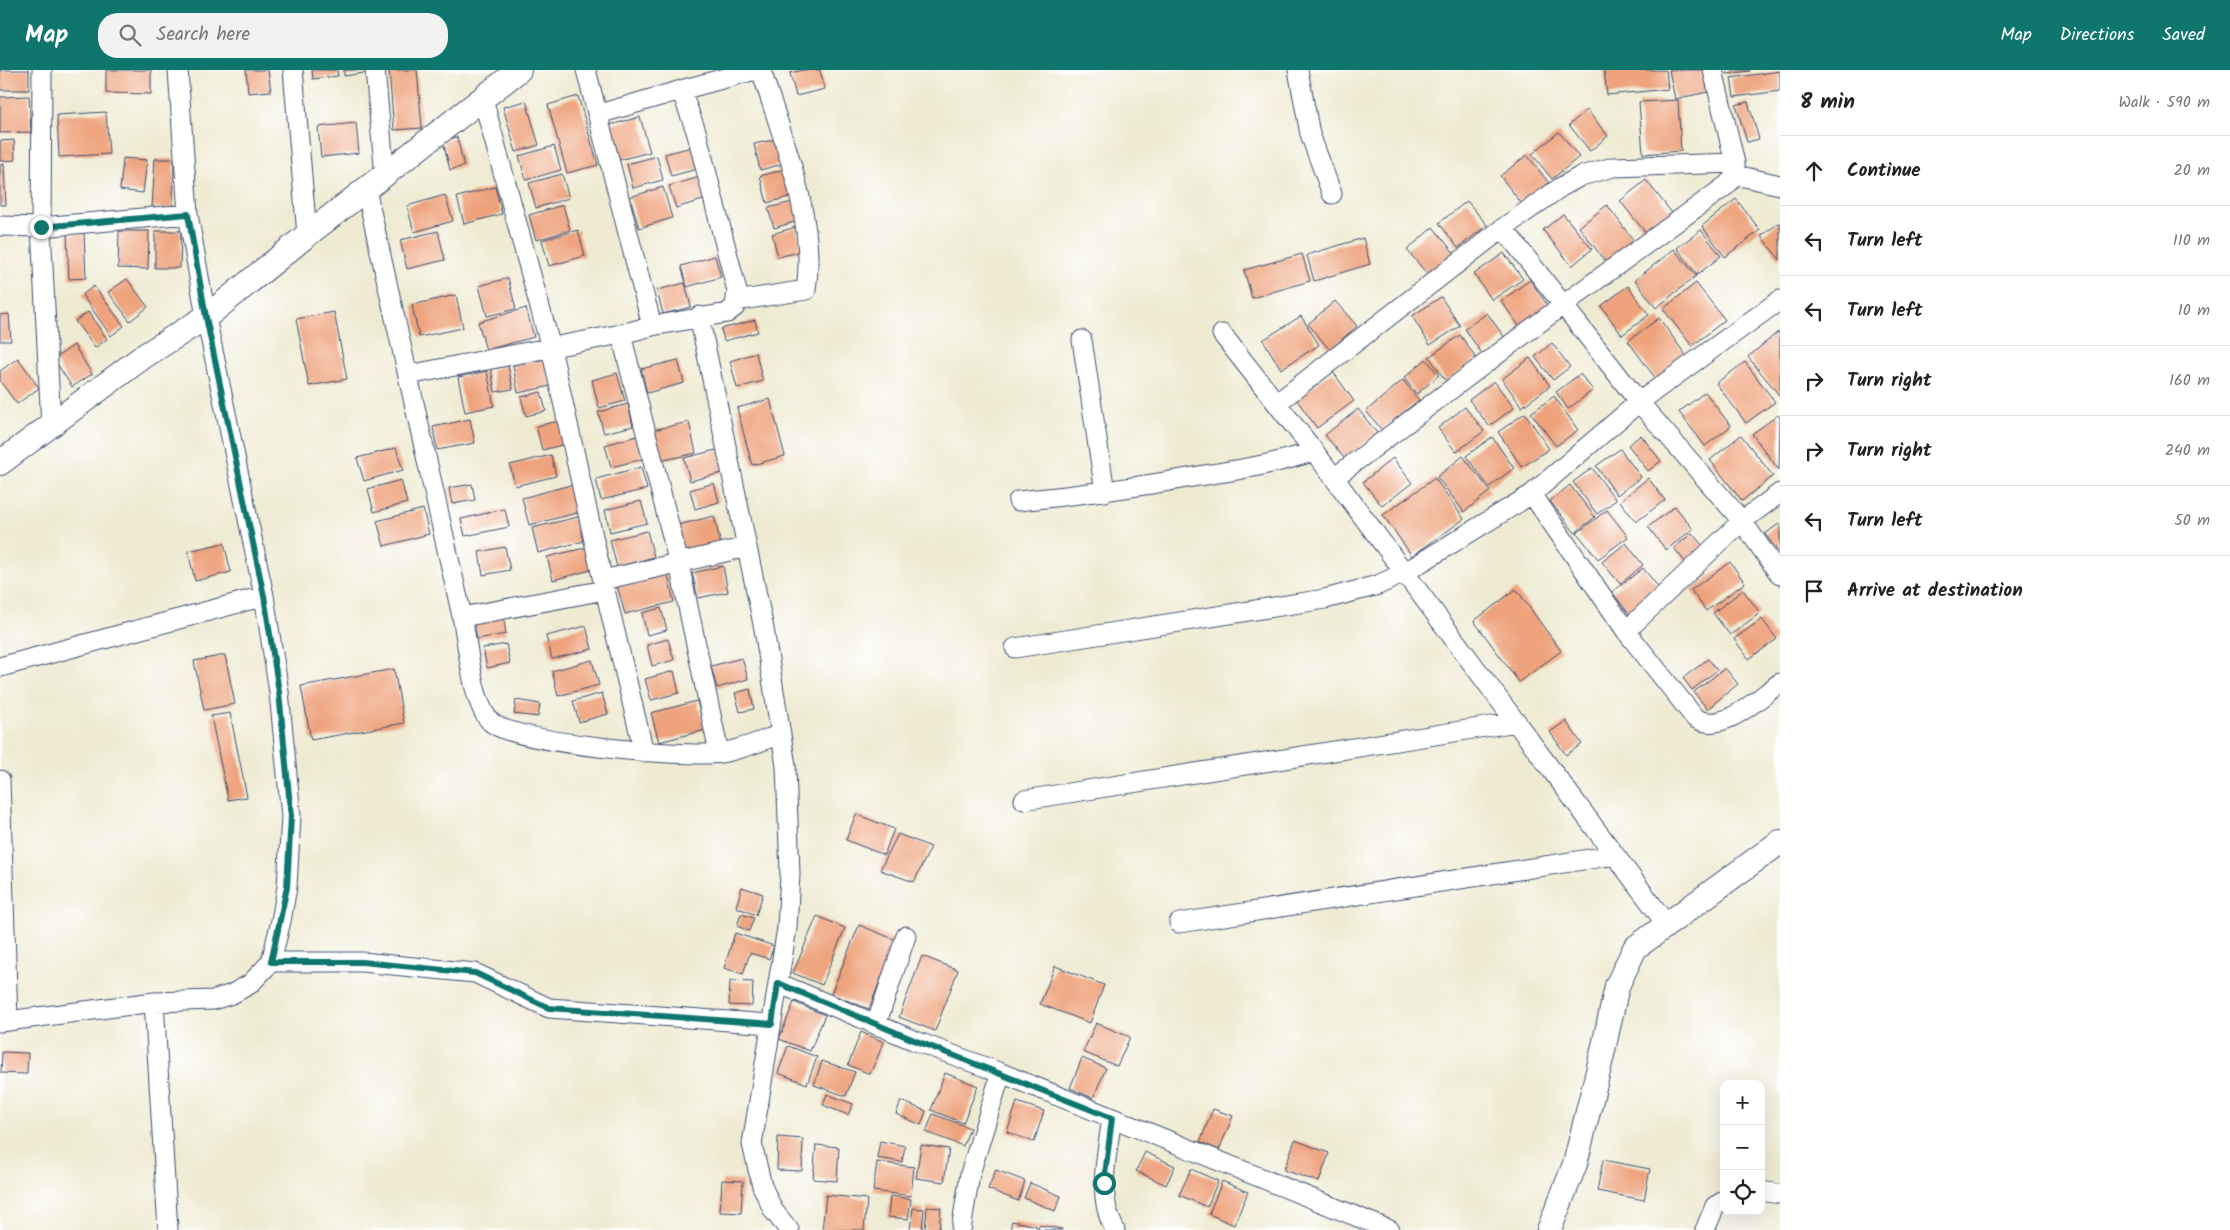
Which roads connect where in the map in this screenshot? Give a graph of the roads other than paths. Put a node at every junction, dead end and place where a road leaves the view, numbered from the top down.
1 (42, 70) edge
2 (178, 70) edge
3 (293, 70) edge
4 (375, 70) edge
5 (519, 70) edge
6 (586, 70) edge
7 (755, 70) edge
8 (762, 70) edge
9 (1298, 70) edge
10 (1713, 70) edge
11 (681, 90) junction
12 (483, 99) junction
13 (599, 114) junction
14 (1735, 169) junction
15 (385, 176) junction
16 (1780, 185) edge
17 (366, 189) junction
18 (1332, 194) dead end
19 (188, 214) junction
20 (0, 226) edge
21 (41, 227) junction
22 (1503, 228) junction
23 (307, 235) junction
24 (1780, 300) edge
25 (736, 301) junction
26 (1564, 304) junction
27 (699, 316) junction
28 (206, 317) junction
29 (652, 326) junction
30 (621, 334) junction
31 (1222, 334) dead end
32 (1082, 340) dead end
33 (551, 348) junction
34 (408, 375) junction
35 (1639, 402) junction
36 (1277, 403) junction
37 (50, 426) junction
38 (1314, 451) junction
39 (0, 463) edge
40 (1334, 478) junction
41 (1105, 492) junction
42 (1780, 493) edge
43 (1532, 494) junction
44 (1018, 502) dead end
45 (1742, 522) junction
46 (747, 546) junction
47 (679, 564) junction
48 (1404, 573) junction
49 (1780, 575) edge
50 (604, 585) junction
51 (264, 596) junction
52 (462, 617) junction
53 (1626, 631) junction
54 (1015, 648) dead end
55 (0, 667) edge
56 (1780, 683) edge
57 (1517, 722) junction
58 (781, 734) junction
59 (644, 752) junction
60 (719, 753) junction
61 (0, 780) edge
62 (1024, 800) dead end
63 (1780, 842) edge
64 (1615, 855) junction
65 (1179, 923) dead end
66 (1667, 925) junction
67 (906, 936) dead end
68 (271, 962) junction
69 (778, 983) junction
70 (154, 1002) junction
71 (4, 1021) edge
72 (772, 1024) junction
73 (876, 1025) junction
74 (1001, 1073) junction
75 (1112, 1118) junction
76 (1765, 1192) edge
77 (1780, 1194) edge
78 (1720, 1203) edge
79 (168, 1230) edge
80 (789, 1230) edge
81 (961, 1230) edge
82 (1115, 1230) edge
83 (1390, 1230) edge
84 (1550, 1230) edge
85 (1705, 1230) edge

1 - 21 street
2 - 19 street
3 - 23 street
4 - 15 street
5 - 12 street
6 - 13 street
7 - 11 street
8 - 25 street
9 - 18 street
10 - 14 street
11 - 13 street
11 - 25 street
12 - 15 street
12 - 33 street
13 - 29 street
14 - 16 street
14 - 22 street
14 - 26 street
15 - 17 street
17 - 23 street
17 - 34 street
19 - 21 street
19 - 28 street
20 - 21 street
21 - 37 street
22 - 26 street
22 - 36 street
23 - 28 street
24 - 35 street
25 - 27 street
26 - 35 street
26 - 40 street
27 - 29 street
27 - 46 street
28 - 37 street
28 - 51 street
29 - 30 street
30 - 33 street
30 - 47 street
31 - 36 street
32 - 41 street
33 - 34 street
33 - 50 street
34 - 52 street
35 - 43 street
35 - 45 street
36 - 38 street
37 - 39 street
38 - 40 street
38 - 41 street
40 - 48 street
41 - 44 street
42 - 45 street
43 - 48 street
43 - 53 street
45 - 49 street
45 - 53 street
46 - 47 street
46 - 58 street
47 - 50 street
47 - 60 street
48 - 54 street
48 - 57 street
50 - 52 street
50 - 59 street
51 - 55 street
51 - 68 street
52 - 59 street
53 - 56 street
57 - 62 street
57 - 64 street
58 - 60 street
58 - 69 street
59 - 60 street
61 - 71 street
63 - 66 street
64 - 65 street
64 - 66 street
66 - 84 street
67 - 73 street
68 - 70 street
68 - 72 street
69 - 72 street
69 - 73 street
70 - 71 street
70 - 79 street
72 - 80 street
73 - 74 street
74 - 75 street
74 - 81 street
75 - 82 street
75 - 83 street
76 - 77 street
78 - 85 street

